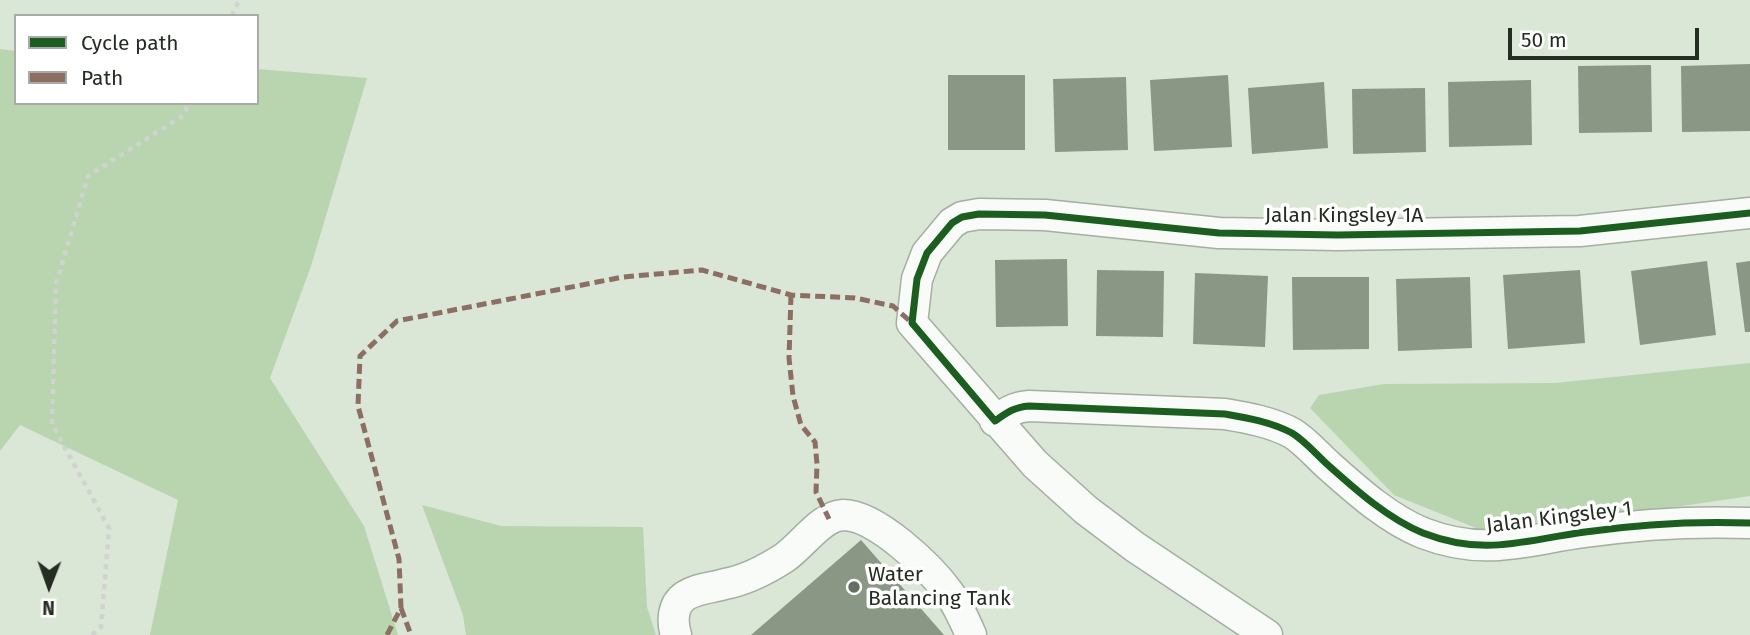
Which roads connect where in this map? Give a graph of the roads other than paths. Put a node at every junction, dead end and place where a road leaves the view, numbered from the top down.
1 (1750, 213) edge
2 (995, 421) junction
3 (1750, 523) edge
4 (676, 635) edge
5 (971, 635) edge
6 (1267, 635) edge

1 - 2 street, Jalan Kingsley 1A
2 - 3 street, Jalan Kingsley 1
2 - 6 street
4 - 5 street

